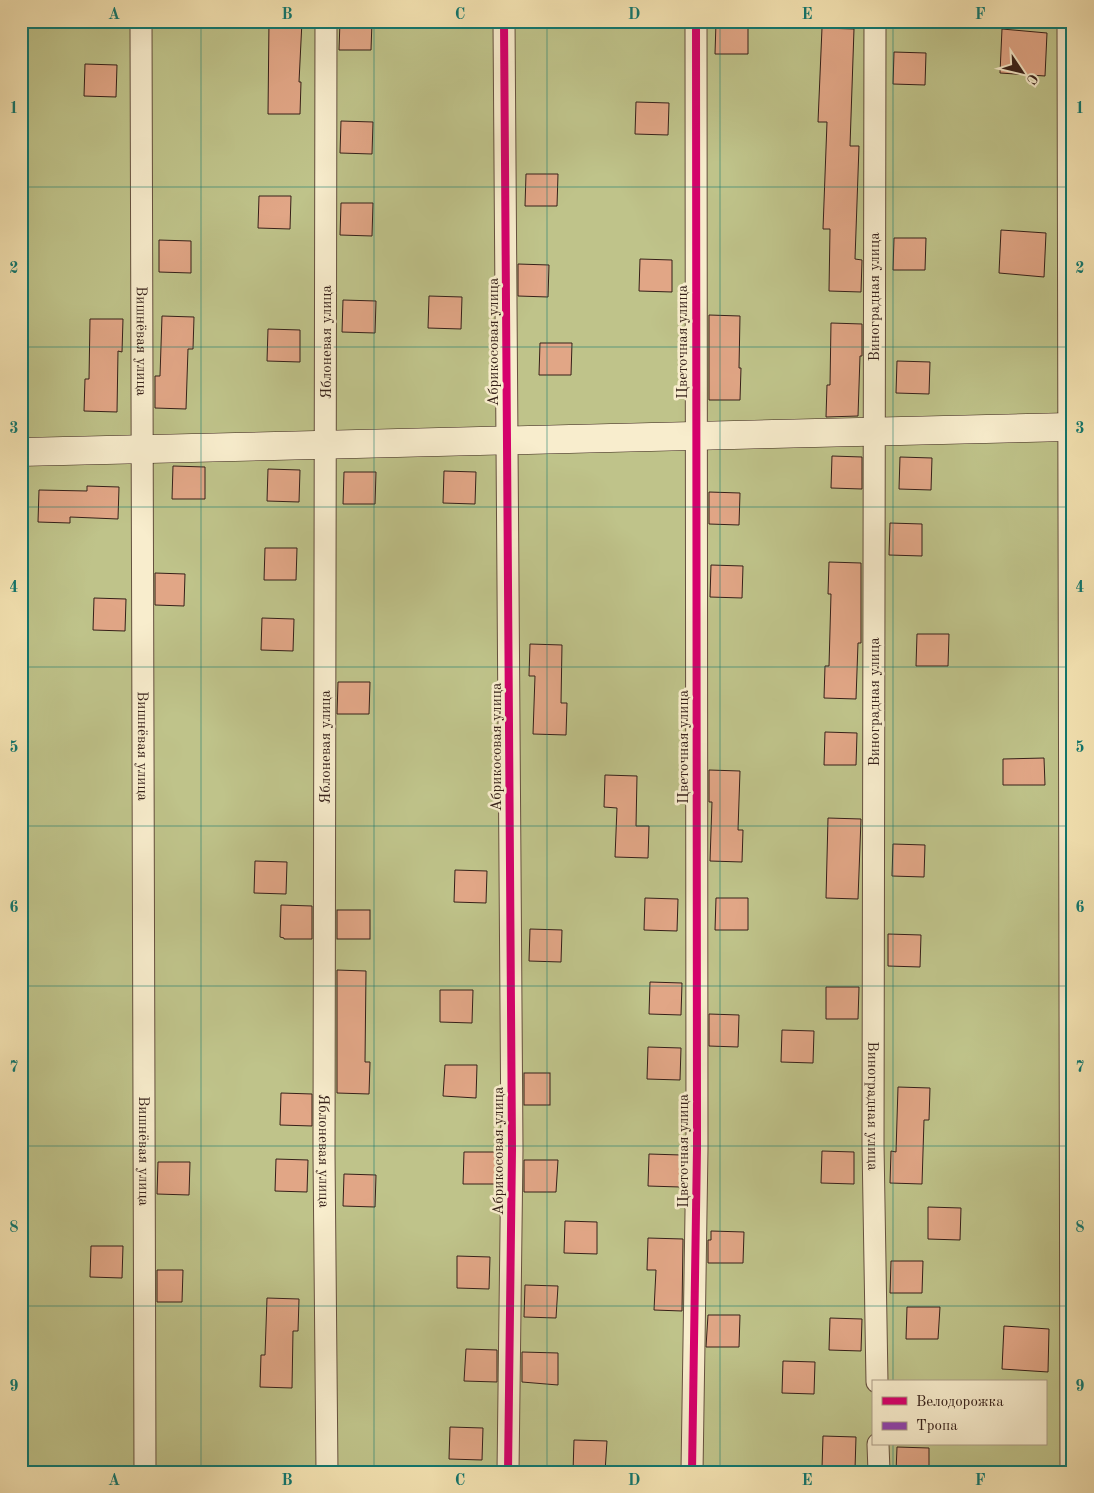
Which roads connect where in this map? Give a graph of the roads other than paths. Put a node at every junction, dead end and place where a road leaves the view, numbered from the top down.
1 (141, 21) edge
2 (326, 21) edge
3 (504, 21) edge
4 (696, 21) edge
5 (874, 21) edge
6 (1068, 21) edge
7 (1068, 427) junction
8 (874, 432) junction
9 (696, 436) junction
10 (507, 441) junction
11 (325, 445) junction
12 (142, 449) junction
13 (21, 452) edge
14 (1072, 945) edge
15 (877, 1380) edge
16 (878, 1446) edge
17 (145, 1472) edge
18 (327, 1472) edge
19 (508, 1472) edge
20 (692, 1472) edge
21 (879, 1472) edge
22 (1071, 1472) edge

1 - 12 street, Вишнёвая улица
2 - 11 street, Яблоневая улица
3 - 10 street, Абрикосовая улица
4 - 9 street, Цветочная улица
5 - 8 street, Виноградная улица
6 - 7 street
7 - 8 street
7 - 14 street
8 - 9 street
8 - 15 street, Виноградная улица
9 - 10 street
9 - 20 street, Цветочная улица
10 - 11 street
10 - 19 street, Абрикосовая улица
11 - 12 street
11 - 18 street, Яблоневая улица
12 - 13 street
12 - 17 street, Вишнёвая улица
14 - 22 street
16 - 21 street

